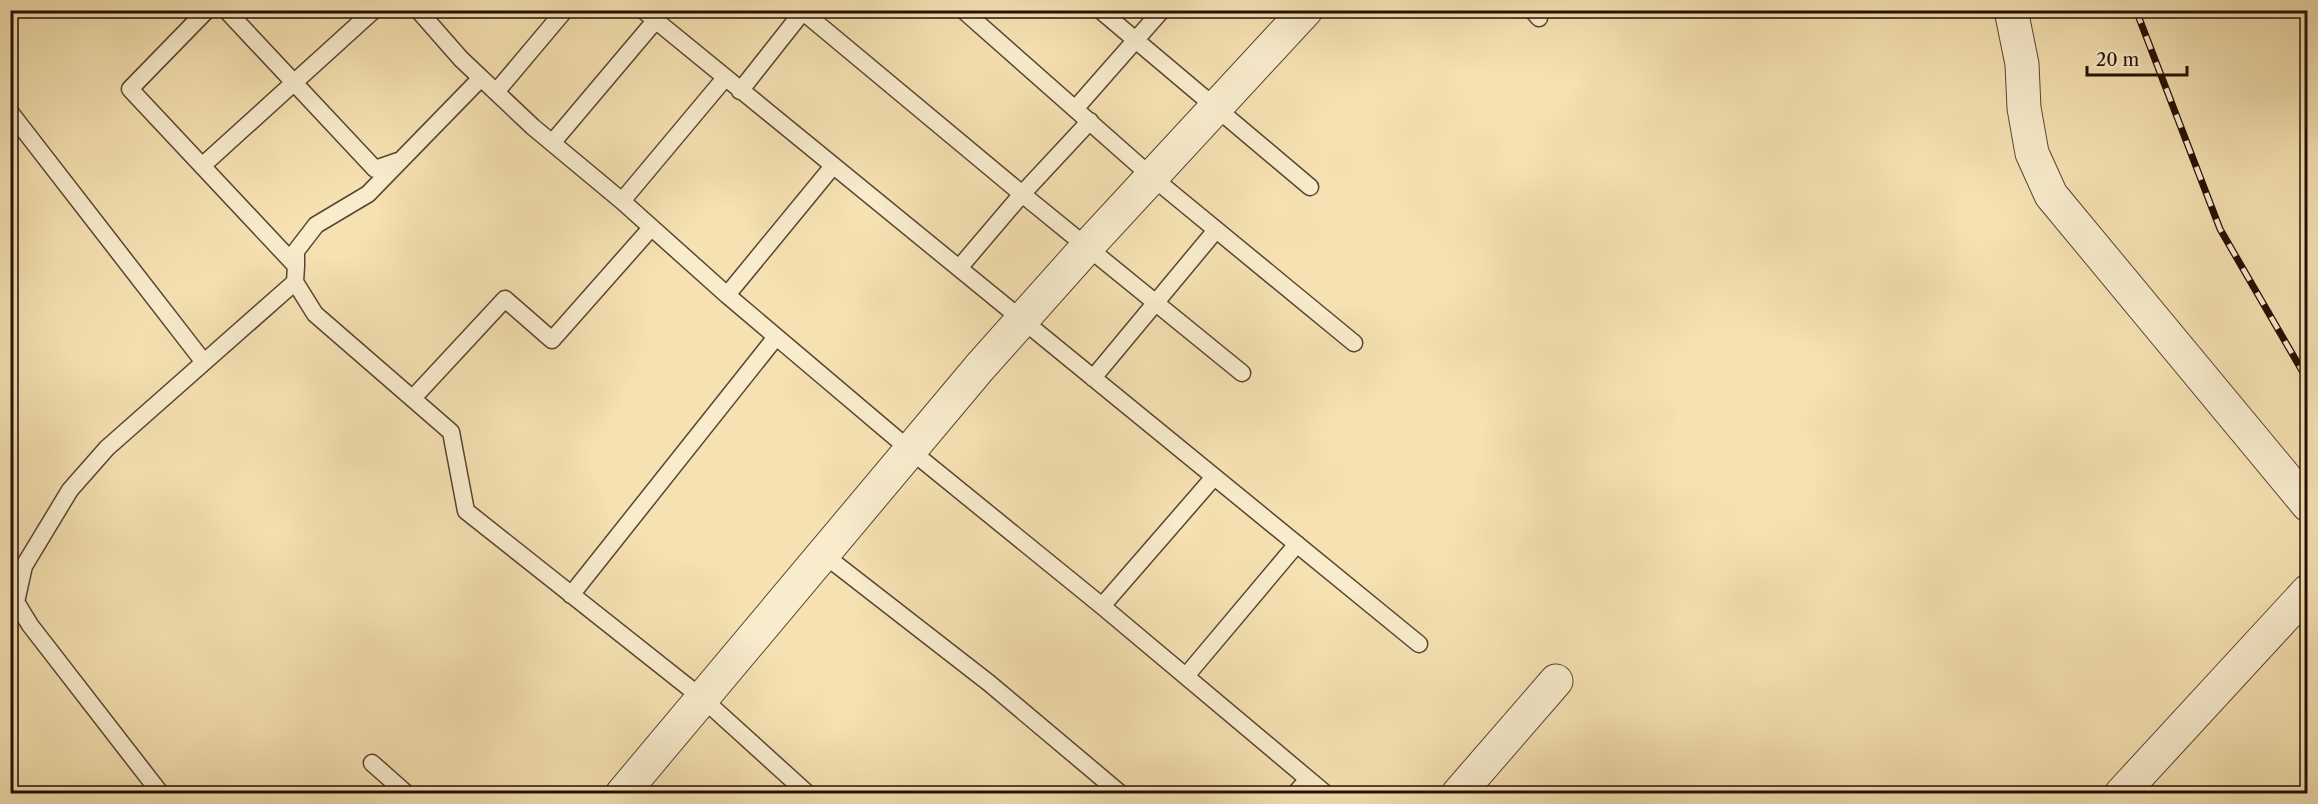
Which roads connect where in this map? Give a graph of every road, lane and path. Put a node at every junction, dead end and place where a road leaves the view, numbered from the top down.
1 (207, 10) edge
2 (226, 10) edge
3 (374, 10) edge
4 (418, 10) edge
5 (565, 10) edge
6 (963, 10) edge
7 (1100, 10) edge
8 (1162, 10) edge
9 (1306, 10) edge
10 (2011, 10) edge
11 (803, 11) edge
12 (649, 16) edge
13 (1136, 40) junction
14 (481, 78) junction
15 (724, 78) junction
16 (294, 83) junction
17 (740, 91) junction
18 (496, 92) junction
19 (1216, 108) junction
20 (1075, 109) junction
21 (10, 112) edge
22 (1090, 121) junction
23 (552, 143) junction
24 (400, 161) junction
25 (202, 166) junction
26 (832, 166) junction
27 (1152, 177) junction
28 (1310, 187) dead end
29 (1022, 194) junction
30 (621, 201) junction
31 (651, 228) junction
32 (1216, 230) junction
33 (1087, 247) junction
34 (959, 268) junction
35 (296, 274) junction
36 (727, 295) junction
37 (1155, 303) junction
38 (1022, 320) junction
39 (776, 337) junction
40 (1354, 343) dead end
41 (203, 361) junction
42 (1242, 373) dead end
43 (1094, 378) junction
44 (413, 398) junction
45 (910, 450) junction
46 (1214, 477) junction
47 (2307, 505) edge
48 (1297, 544) junction
49 (823, 554) junction
50 (2307, 591) edge
51 (572, 595) junction
52 (1102, 606) junction
53 (1419, 644) dead end
54 (1186, 676) junction
55 (1556, 681) dead end
56 (702, 698) junction
57 (372, 763) dead end
58 (1308, 779) junction
59 (161, 794) edge
60 (407, 794) edge
61 (622, 794) edge
62 (808, 794) edge
63 (1121, 794) edge
64 (1296, 794) edge
65 (1326, 794) edge
66 (1458, 794) edge
67 (2121, 794) edge

1 - 25 lane
2 - 16 lane
3 - 16 lane
4 - 14 lane
5 - 18 lane
6 - 20 lane
7 - 13 lane
8 - 13 lane
9 - 19 street
10 - 47 street
11 - 17 lane
11 - 29 lane
12 - 15 lane
12 - 23 lane
13 - 19 lane
13 - 20 lane
14 - 18 lane
14 - 24 lane
15 - 17 lane
15 - 30 lane
16 - 24 lane
16 - 25 lane
17 - 26 lane
18 - 23 lane
19 - 27 street
19 - 28 lane
20 - 22 lane
21 - 41 lane
22 - 27 lane
22 - 29 lane
23 - 30 lane
24 - 35 lane
25 - 35 lane
26 - 34 lane
26 - 36 lane
27 - 32 lane
27 - 33 street
29 - 33 lane
29 - 34 lane
30 - 31 lane
31 - 36 lane
31 - 44 lane
32 - 37 lane
32 - 40 lane
33 - 37 lane
33 - 38 street
34 - 38 lane
35 - 41 lane
35 - 44 lane
36 - 39 lane
37 - 42 lane
37 - 43 lane
38 - 43 lane
38 - 45 street
39 - 45 lane
39 - 51 lane
41 - 59 lane
43 - 46 lane
44 - 51 lane
45 - 49 street
45 - 52 lane
46 - 48 lane
46 - 52 lane
48 - 53 lane
48 - 54 lane
49 - 56 street
49 - 63 lane
50 - 67 street
51 - 56 lane
52 - 54 lane
54 - 58 lane
55 - 66 street
56 - 61 street
56 - 62 lane
57 - 60 lane
58 - 64 lane
58 - 65 lane

